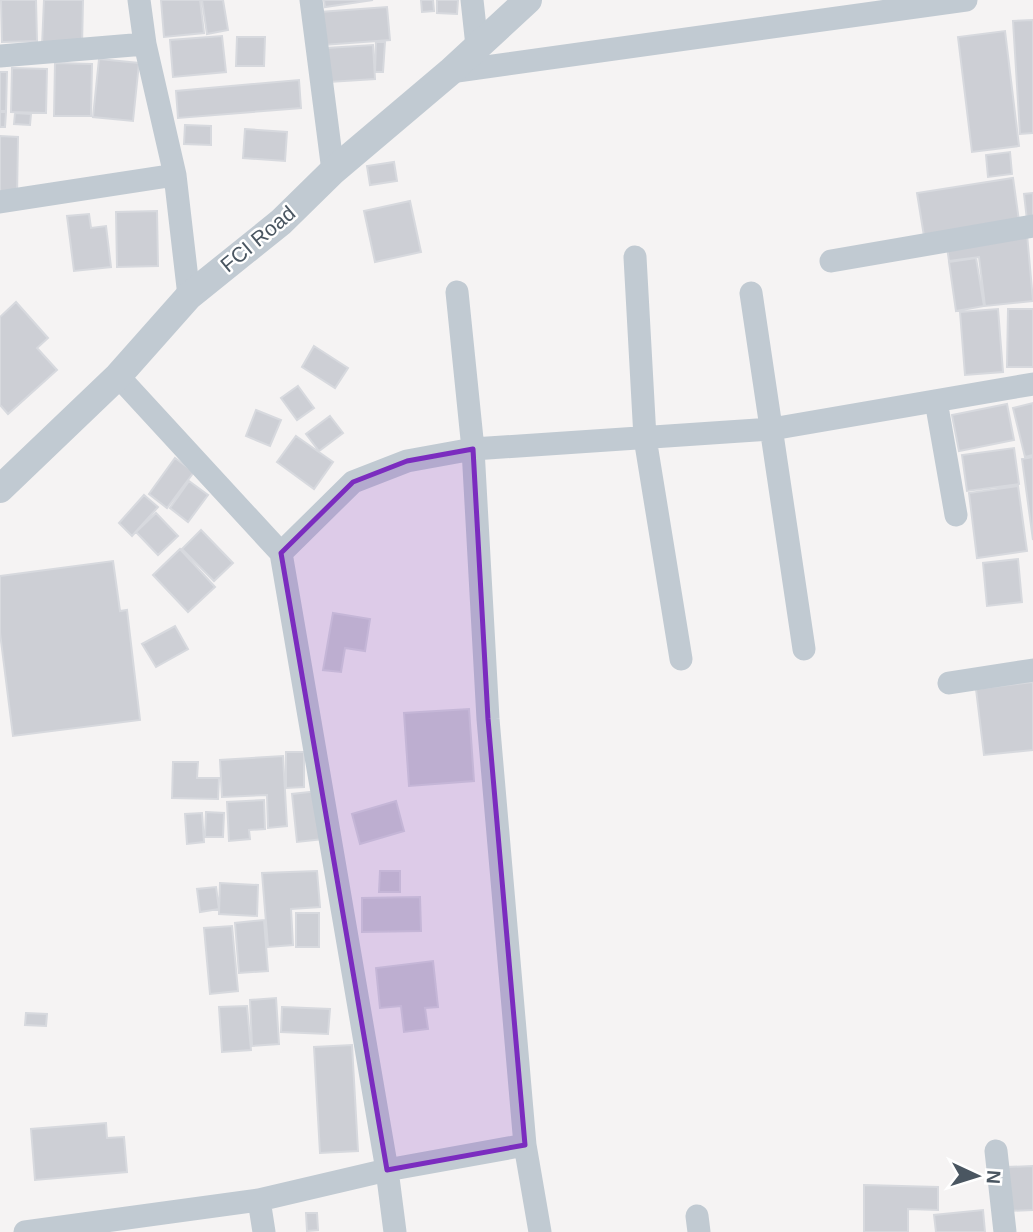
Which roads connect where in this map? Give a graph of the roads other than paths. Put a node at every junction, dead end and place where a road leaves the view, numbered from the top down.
1 (139, 0) edge
2 (311, 0) edge
3 (472, 0) edge
4 (528, 0) edge
5 (966, 0) edge
6 (145, 44) junction
7 (477, 46) junction
8 (0, 56) edge
9 (450, 72) junction
10 (333, 171) junction
11 (175, 175) junction
12 (0, 202) edge
13 (1033, 226) edge
14 (635, 257) dead end
15 (831, 261) dead end
16 (457, 292) dead end
17 (751, 293) dead end
18 (190, 296) junction
19 (118, 376) junction
20 (1033, 384) edge
21 (936, 401) junction
22 (772, 429) junction
23 (645, 438) junction
24 (473, 449) junction
25 (0, 488) edge
26 (956, 515) dead end
27 (281, 553) junction
28 (804, 649) dead end
29 (681, 659) dead end
30 (1033, 670) edge
31 (949, 683) dead end
32 (525, 1145) junction
33 (996, 1151) dead end
34 (387, 1170) junction
35 (259, 1200) junction
36 (25, 1232) edge
37 (264, 1232) edge
38 (395, 1232) edge
39 (540, 1232) edge
40 (1005, 1232) edge

1 - 6 street
2 - 10 street
3 - 7 street
4 - 7 street, FCI Road
5 - 9 street
6 - 8 street
6 - 11 street
7 - 9 street, FCI Road
9 - 10 street, FCI Road
10 - 18 street, FCI Road
11 - 12 street
11 - 18 street
13 - 15 street
14 - 23 street
16 - 24 street
17 - 22 street
18 - 19 street, FCI Road
19 - 25 street, FCI Road
19 - 27 street
20 - 21 street
21 - 22 street
21 - 26 street
22 - 23 street
22 - 28 street
23 - 24 street
23 - 29 street
24 - 27 street
24 - 32 street
27 - 34 street
30 - 31 street
32 - 34 street
32 - 39 street
33 - 40 street
34 - 35 street
34 - 38 street
35 - 36 street
35 - 37 street

